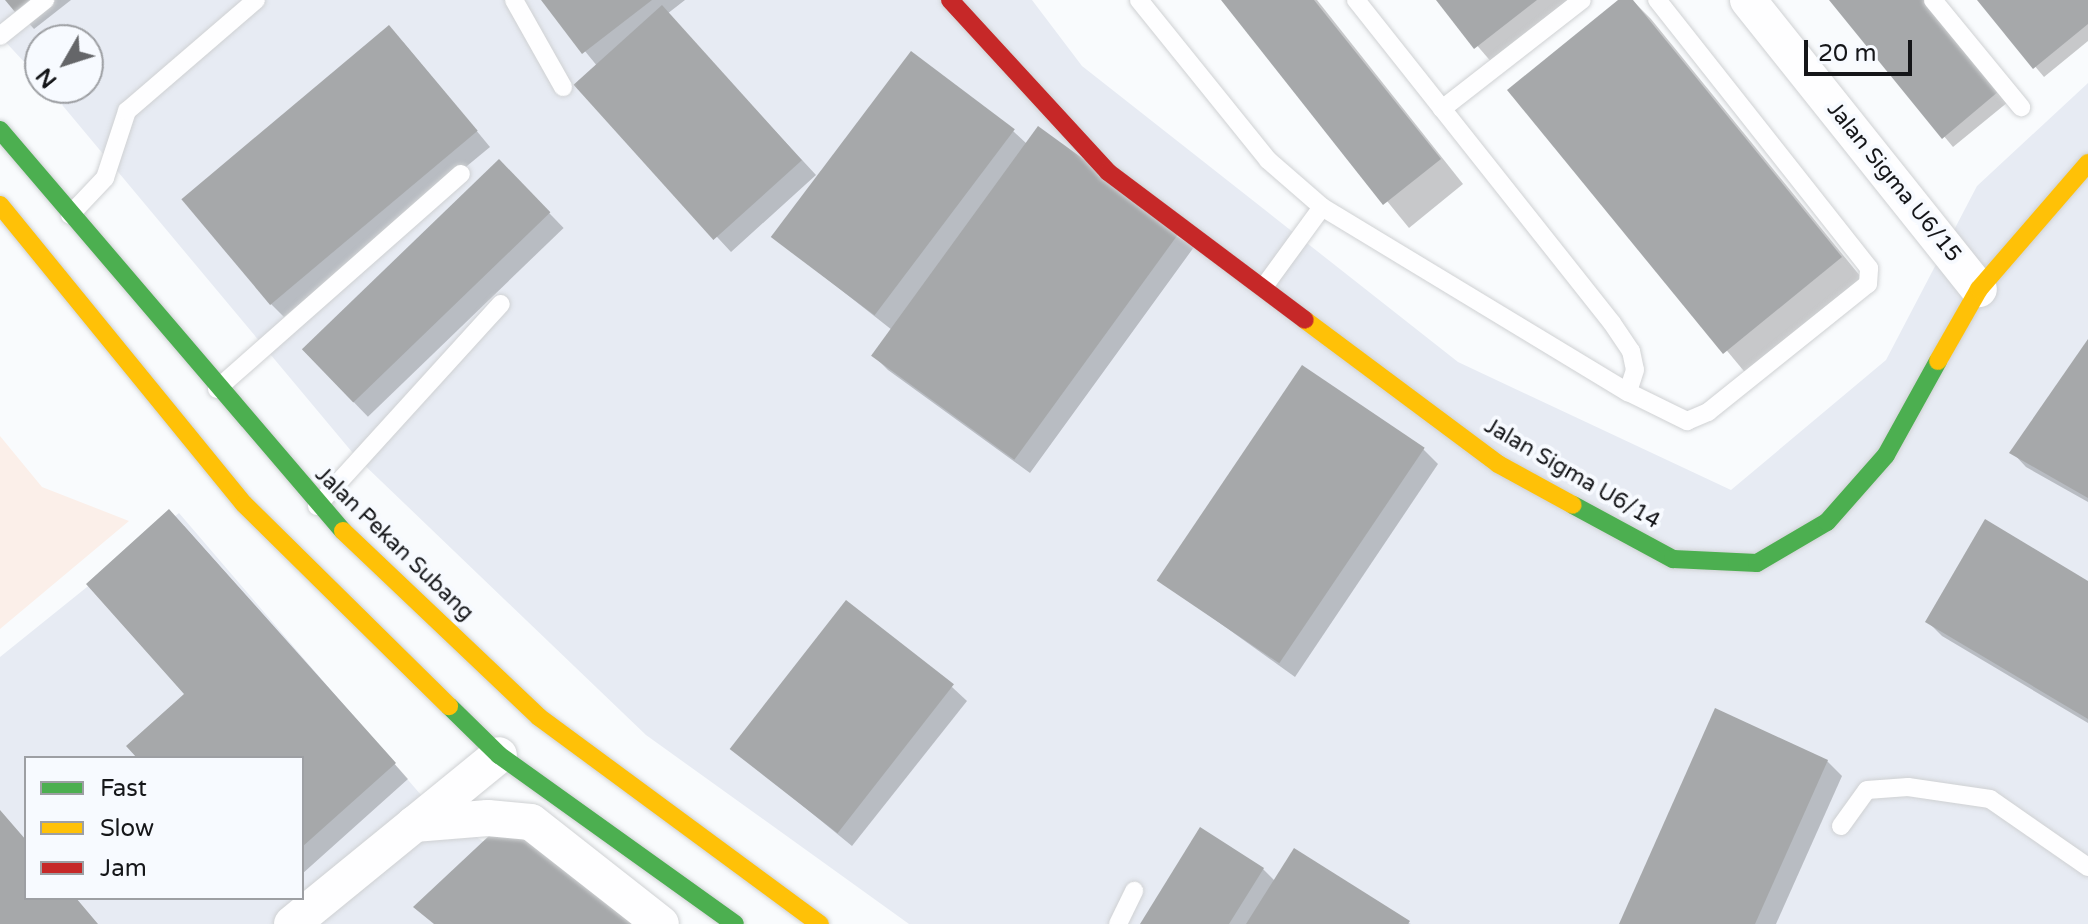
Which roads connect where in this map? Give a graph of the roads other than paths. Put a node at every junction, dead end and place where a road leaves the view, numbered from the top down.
1 (45, 0) edge
2 (256, 0) edge
3 (514, 0) edge
4 (950, 0) edge
5 (1139, 0) edge
6 (1356, 0) edge
7 (1582, 0) edge
8 (1657, 0) edge
9 (1748, 0) edge
10 (1933, 0) edge
11 (2, 32) edge
12 (563, 87) dead end
13 (2021, 107) dead end
14 (1442, 109) junction
15 (0, 130) edge
16 (2088, 163) edge
17 (461, 174) dead end
18 (1322, 207) junction
19 (2, 211) edge
20 (70, 215) junction
21 (1263, 288) junction
22 (1979, 289) junction
23 (501, 304) dead end
24 (216, 390) junction
25 (1628, 392) junction
26 (317, 506) junction
27 (499, 755) junction
28 (414, 824) junction
29 (1841, 826) dead end
30 (2088, 867) edge
31 (1134, 891) dead end
32 (292, 924) edge
33 (661, 924) edge
34 (735, 924) edge
35 (820, 924) edge
36 (1118, 924) edge

1 - 11 lane
2 - 20 lane
3 - 12 lane
4 - 21 main road, Jalan Sigma U6/14
5 - 18 lane
6 - 14 lane
7 - 14 lane
8 - 25 lane
9 - 22 street, Jalan Sigma U6/15
10 - 13 lane
14 - 25 lane
15 - 20 main road, Jalan Pekan Subang
16 - 22 main road, Jalan Sigma U6/14
17 - 24 lane
18 - 21 lane
18 - 25 lane
19 - 27 main road
20 - 24 main road, Jalan Pekan Subang
21 - 22 main road, Jalan Sigma U6/14
23 - 26 lane
24 - 26 main road, Jalan Pekan Subang
26 - 35 main road, Jalan Pekan Subang
27 - 28 street
27 - 34 main road
28 - 32 street
28 - 33 street
29 - 30 lane
31 - 36 lane

